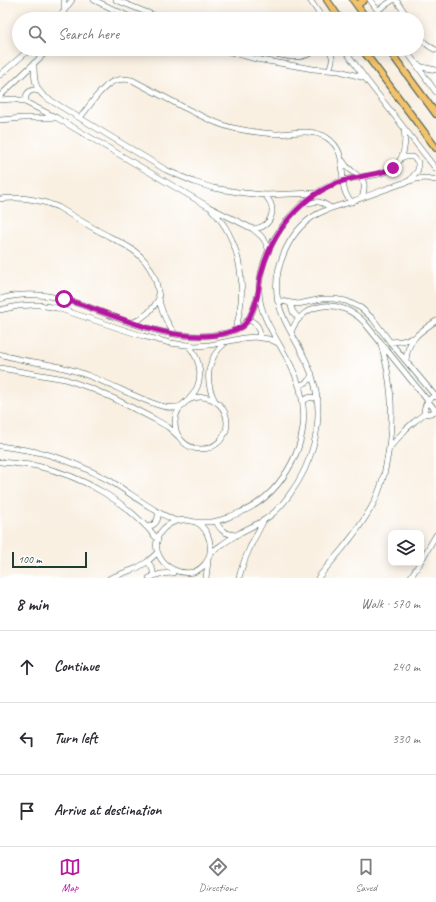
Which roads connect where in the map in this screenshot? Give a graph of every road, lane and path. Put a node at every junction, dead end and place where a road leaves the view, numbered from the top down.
1 (64, 0) edge
2 (72, 0) edge
3 (94, 0) edge
4 (116, 0) edge
5 (310, 0) edge
6 (327, 0) edge
7 (364, 0) edge
8 (370, 0) edge
9 (394, 0) edge
10 (355, 3) edge
11 (378, 10) joint
12 (64, 11) joint
13 (119, 12) edge
14 (144, 12) edge
15 (318, 12) edge
16 (335, 12) edge
17 (362, 12) edge
18 (403, 12) edge
19 (424, 43) edge
20 (436, 50) edge
21 (22, 56) edge
22 (42, 56) edge
23 (245, 56) edge
24 (290, 56) edge
25 (305, 56) edge
26 (333, 56) edge
27 (349, 56) edge
28 (367, 56) edge
29 (394, 56) edge
30 (410, 56) edge
31 (34, 63) junction
32 (415, 64) junction
33 (329, 70) junction
34 (436, 70) edge
35 (0, 75) edge
36 (365, 78) junction
37 (39, 91) junction
38 (436, 92) edge
39 (0, 96) edge
40 (0, 100) edge
41 (27, 103) junction
42 (436, 114) edge
43 (57, 118) junction
44 (80, 118) junction
45 (0, 120) edge
46 (404, 129) junction
47 (436, 148) edge
48 (402, 157) junction
49 (342, 160) junction
50 (436, 169) edge
51 (360, 177) junction
52 (343, 180) junction
53 (410, 180) junction
54 (436, 180) edge
55 (316, 193) junction
56 (265, 195) junction
57 (362, 198) junction
58 (0, 199) edge
59 (352, 202) junction
60 (302, 204) junction
61 (209, 206) junction
62 (331, 208) junction
63 (253, 229) junction
64 (269, 251) junction
65 (259, 290) junction
66 (159, 298) junction
67 (0, 299) edge
68 (277, 300) junction
69 (290, 303) junction
70 (0, 310) edge
71 (299, 319) junction
72 (248, 320) junction
73 (436, 321) edge
74 (132, 323) junction
75 (235, 330) junction
76 (292, 332) junction
77 (175, 334) junction
78 (259, 337) junction
79 (413, 338) junction
80 (380, 341) junction
81 (226, 342) junction
82 (390, 342) junction
83 (278, 343) junction
84 (188, 345) junction
85 (0, 354) edge
86 (406, 361) junction
87 (0, 368) edge
88 (312, 374) junction
89 (299, 385) junction
90 (436, 397) edge
91 (318, 399) junction
92 (428, 401) junction
93 (216, 402) junction
94 (303, 402) junction
95 (185, 403) junction
96 (436, 410) edge
97 (424, 414) junction
98 (178, 436) junction
99 (0, 446) edge
100 (389, 447) junction
101 (0, 462) edge
102 (158, 512) junction
103 (264, 520) junction
104 (176, 521) junction
105 (216, 521) junction
106 (196, 522) junction
107 (148, 527) junction
108 (236, 535) junction
109 (436, 535) edge
110 (158, 540) junction
111 (157, 553) junction
112 (210, 553) junction
113 (424, 555) edge
114 (208, 559) junction
115 (147, 562) junction
116 (418, 566) edge
117 (174, 573) junction
118 (182, 576) edge
119 (151, 577) edge
120 (110, 578) edge
121 (206, 578) edge
122 (239, 578) edge
123 (318, 578) edge
124 (410, 578) edge

1 - 12 street
2 - 12 street
3 - 13 street
4 - 14 street
5 - 15 street
6 - 16 main road
7 - 10 main road
8 - 11 street
9 - 11 street
9 - 18 street
10 - 17 main road
19 - 20 street
21 - 35 street
22 - 31 street
23 - 33 street
24 - 25 street
26 - 33 street
27 - 36 street
28 - 47 main road
29 - 42 main road
30 - 32 street
31 - 37 street
31 - 39 street
32 - 34 street
32 - 38 street
33 - 36 street
36 - 46 street
37 - 41 street
37 - 44 street
40 - 41 street
41 - 43 street
43 - 45 street
43 - 61 street
44 - 49 street
44 - 56 street
46 - 48 street
46 - 50 street
48 - 51 street
48 - 53 street
49 - 51 street
49 - 52 street
51 - 52 street
51 - 57 street
52 - 55 street
52 - 59 street
53 - 54 street
53 - 57 street
55 - 56 street
55 - 60 street
56 - 63 street
57 - 59 street
58 - 66 street
59 - 62 street
60 - 62 street
60 - 64 street
61 - 63 street
61 - 75 street
62 - 68 street
63 - 64 street
64 - 65 street
65 - 72 street
65 - 83 street
66 - 74 street
66 - 77 street
67 - 74 street
68 - 69 street
68 - 76 street
69 - 71 street
69 - 82 street
70 - 84 street
71 - 76 street
71 - 80 street
72 - 75 street
72 - 78 street
73 - 79 street
74 - 77 street
75 - 77 street
76 - 88 street
78 - 81 street
78 - 83 street
79 - 82 street
79 - 86 street
80 - 92 street
80 - 100 street
81 - 84 street
81 - 93 street
82 - 86 street
83 - 89 street
84 - 95 street
85 - 95 street
86 - 90 street
87 - 98 street
88 - 89 street
88 - 91 street
89 - 94 street
90 - 92 street
91 - 94 street
91 - 103 street
92 - 96 street
92 - 97 street
93 - 95 street
93 - 98 street
94 - 105 street
95 - 98 street
96 - 97 street
97 - 100 street
99 - 102 street
100 - 123 street
101 - 107 street
102 - 104 street
102 - 107 street
103 - 108 street
103 - 122 street
104 - 106 street
104 - 110 street
105 - 106 street
105 - 108 street
106 - 112 street
107 - 110 street
108 - 112 street
109 - 113 street
110 - 111 street
111 - 115 street
111 - 117 street
112 - 114 street
114 - 118 street
114 - 121 street
115 - 119 street
115 - 120 street
116 - 124 street
117 - 118 street
117 - 119 street

